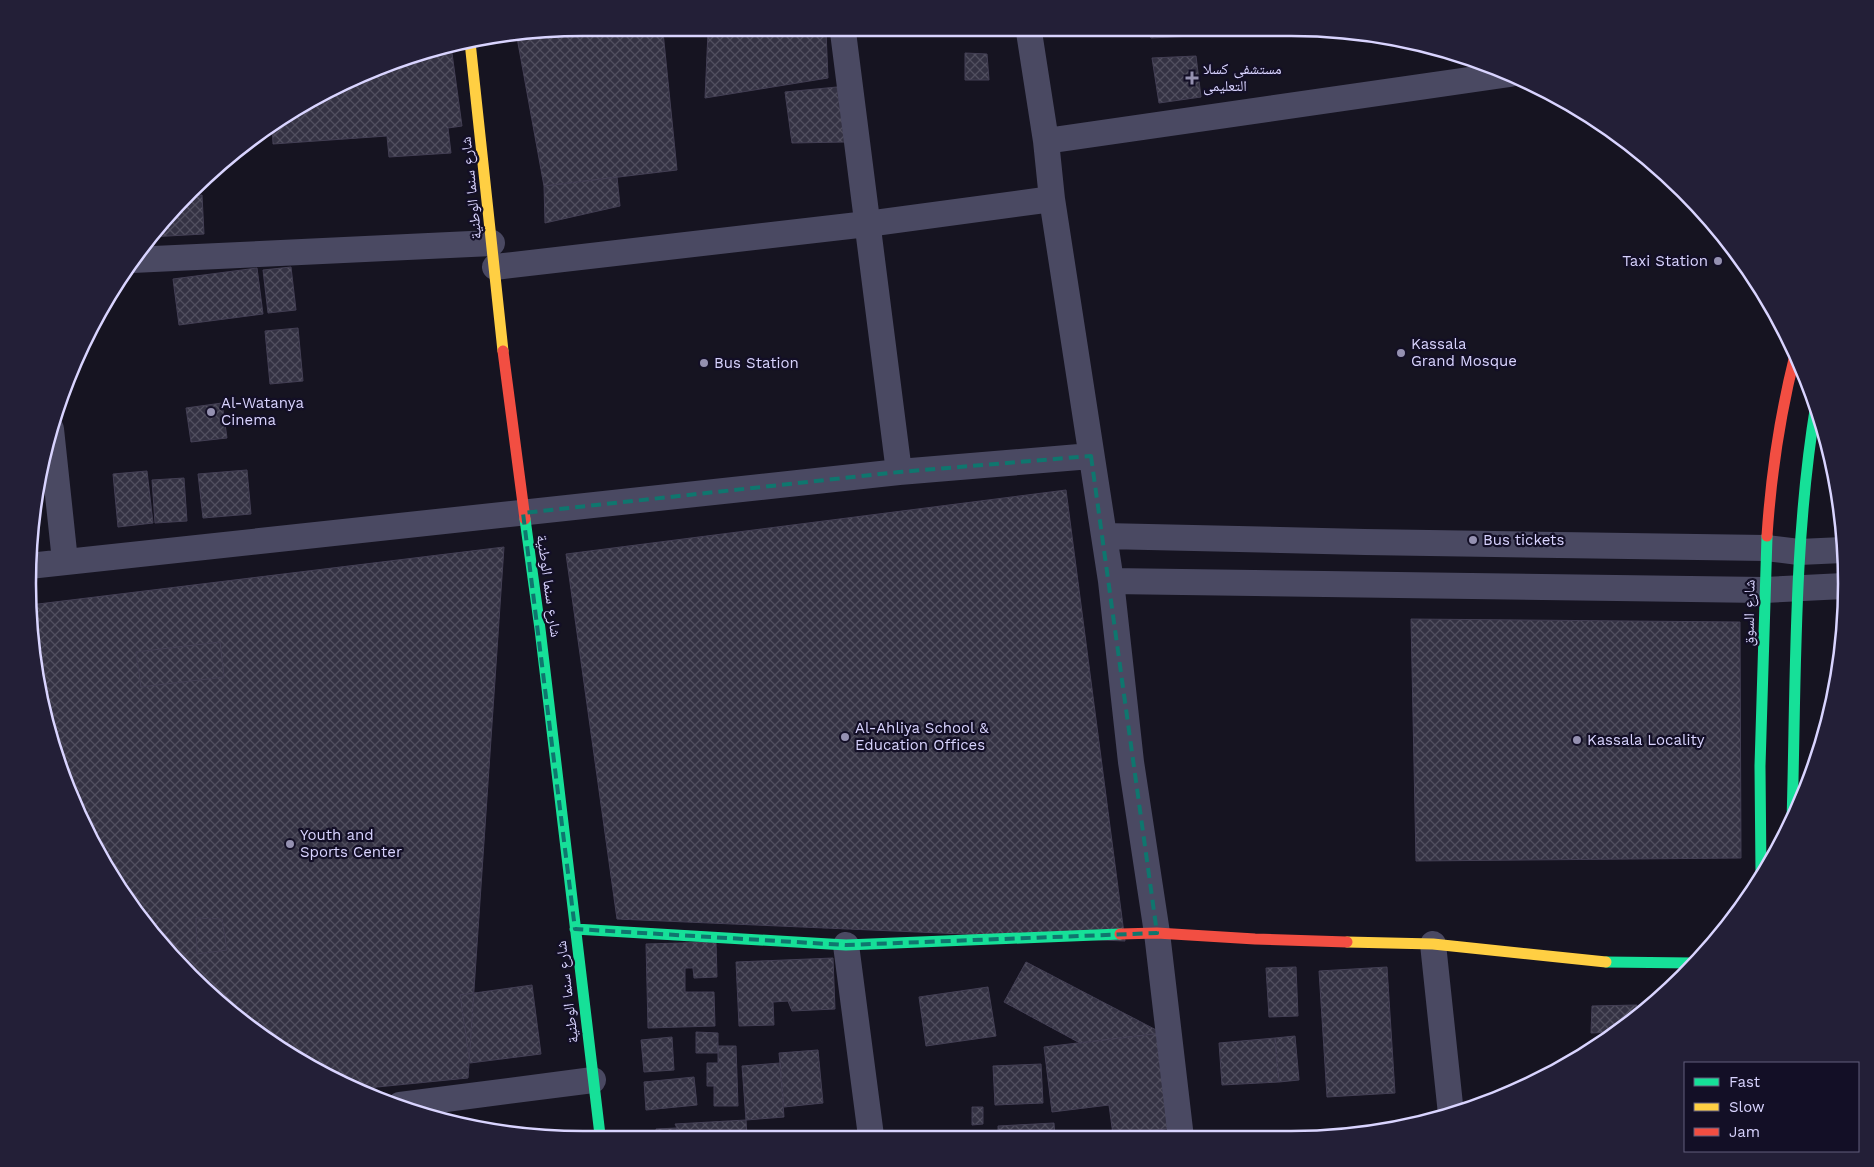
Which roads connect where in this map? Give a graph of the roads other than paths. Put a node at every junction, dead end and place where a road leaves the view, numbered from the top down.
1 (844, 36) edge
2 (1030, 36) edge
3 (471, 48) edge
4 (1495, 76) edge
5 (1046, 141) junction
6 (1052, 199) junction
7 (868, 224) junction
8 (493, 255) junction
9 (142, 260) edge
10 (1792, 366) edge
11 (1813, 422) edge
12 (53, 450) edge
13 (1092, 456) junction
14 (899, 472) junction
15 (523, 513) junction
16 (1104, 536) junction
17 (1365, 542) junction
18 (1466, 544) junction
19 (1569, 545) junction
20 (1671, 547) junction
21 (1766, 548) junction
22 (1837, 550) edge
23 (1799, 552) junction
24 (65, 561) junction
25 (37, 565) edge
26 (1111, 580) junction
27 (1363, 584) junction
28 (1463, 586) junction
29 (1838, 586) edge
30 (1565, 587) junction
31 (1668, 588) junction
32 (1798, 589) junction
33 (1764, 590) junction
34 (1794, 797) edge
35 (1785, 818) edge
36 (1759, 834) junction
37 (1760, 863) edge
38 (575, 929) junction
39 (1157, 933) junction
40 (1433, 944) junction
41 (846, 945) junction
42 (1684, 963) edge
43 (593, 1080) junction
44 (413, 1103) edge
45 (1450, 1107) edge
46 (599, 1131) edge
47 (870, 1131) edge
48 (1180, 1131) edge

1 - 7 street
2 - 5 street
3 - 8 street, شارع سنما الوطنية
4 - 5 street
5 - 6 street
6 - 7 street
6 - 13 street
7 - 8 street
7 - 14 street
8 - 9 street
8 - 15 street, شارع سنما الوطنية
10 - 21 street, شارع السوق
11 - 23 street
12 - 24 street
13 - 14 street
13 - 16 street
14 - 15 street
15 - 24 street
15 - 38 street, شارع سنما الوطنية
16 - 17 street
16 - 26 street
17 - 18 street
17 - 27 street
18 - 19 street
18 - 28 street
19 - 20 street
19 - 30 street
20 - 21 street
20 - 31 street
21 - 23 street
21 - 33 street, شارع السوق
22 - 23 street
23 - 32 street
24 - 25 street
26 - 27 street
26 - 39 street
27 - 28 street
28 - 30 street
29 - 32 street
30 - 31 street
31 - 33 street
32 - 33 street
32 - 34 street
33 - 36 street, شارع السوق
35 - 36 street
36 - 37 street, شارع السوق
38 - 41 street
38 - 43 street, شارع سنما الوطنية
39 - 40 street
39 - 41 street
39 - 48 street
40 - 42 street
40 - 45 street
41 - 47 street
43 - 44 street
43 - 46 street, شارع سنما الوطنية

